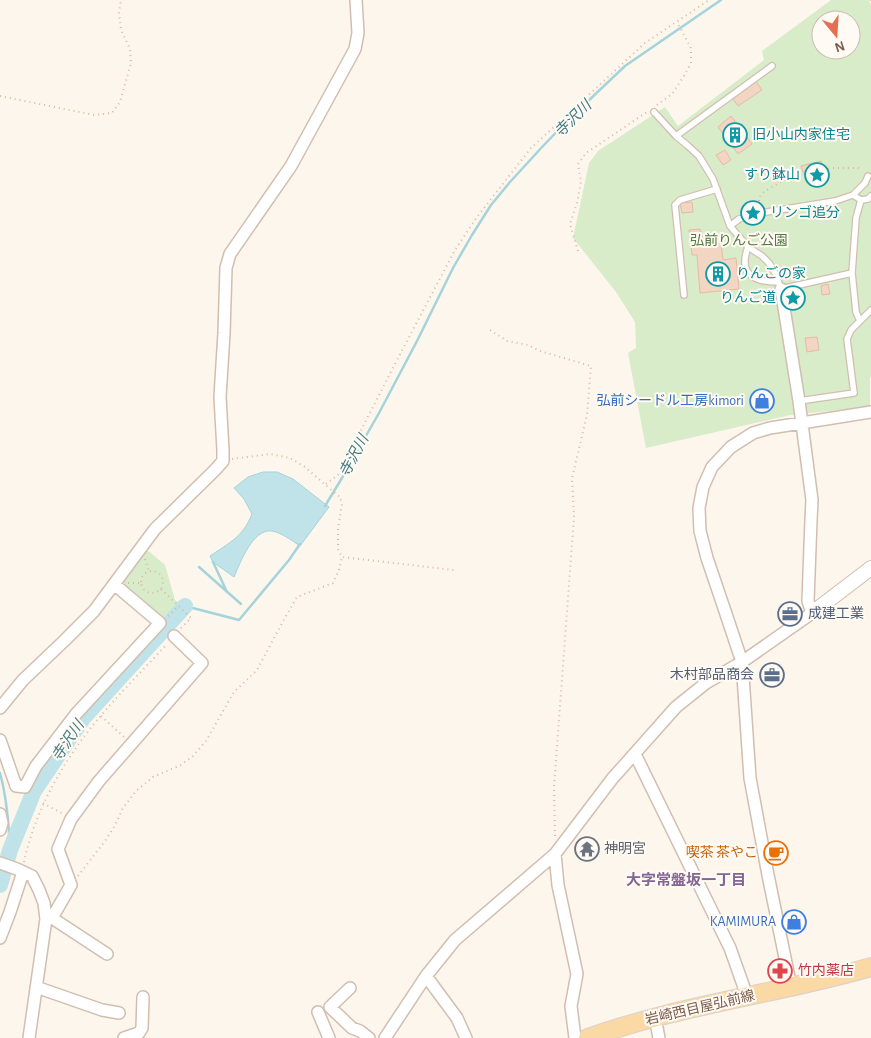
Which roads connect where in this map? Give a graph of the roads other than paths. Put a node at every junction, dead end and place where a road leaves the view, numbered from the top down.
1 (356, 0) edge
2 (772, 66) dead end
3 (654, 112) dead end
4 (676, 136) junction
5 (868, 176) road end
6 (717, 190) junction
7 (853, 195) junction
8 (871, 196) edge
9 (861, 200) junction
10 (730, 226) junction
11 (748, 247) junction
12 (852, 273) junction
13 (779, 285) junction
14 (684, 294) dead end
15 (871, 310) edge
16 (860, 321) junction
17 (799, 401) junction
18 (871, 412) edge
19 (802, 423) junction
20 (871, 571) edge
21 (114, 584) junction
22 (812, 614) junction
23 (174, 636) road end
24 (742, 662) junction
25 (0, 708) edge
26 (0, 740) edge
27 (635, 754) junction
28 (0, 814) edge
29 (0, 830) edge
30 (555, 854) junction
31 (0, 863) edge
32 (20, 871) junction
33 (49, 918) junction
34 (0, 938) edge
35 (107, 954) dead end
36 (871, 967) edge
37 (426, 976) junction
38 (36, 987) junction
39 (791, 987) junction
40 (350, 988) dead end
41 (747, 996) junction
42 (143, 998) dead end
43 (318, 1012) dead end
44 (119, 1013) dead end
45 (655, 1017) junction
46 (30, 1038) edge
47 (124, 1038) edge
48 (329, 1038) edge
49 (369, 1038) edge
50 (386, 1038) edge
51 (466, 1038) edge
52 (575, 1038) edge
53 (588, 1038) edge
54 (659, 1038) edge

1 - 21 street
2 - 4 lane
3 - 4 lane
4 - 6 lane
5 - 7 lane
6 - 10 lane
6 - 14 lane
7 - 9 lane
7 - 10 lane
8 - 9 lane
9 - 12 lane
10 - 11 lane
11 - 13 lane
11 - 13 lane
12 - 13 lane
12 - 16 lane
13 - 17 street
15 - 16 lane
16 - 17 lane
17 - 19 street
18 - 19 street
19 - 22 street
19 - 24 street
20 - 22 street
21 - 25 street
21 - 26 street
22 - 24 street
23 - 33 street
24 - 27 street
24 - 39 street
27 - 30 street
27 - 41 street
28 - 29 street
30 - 37 street
30 - 52 street
31 - 32 street
32 - 33 street
32 - 34 street
33 - 35 street
33 - 38 street
36 - 39 main road, 岩崎西目屋弘前線
37 - 50 street
37 - 51 street
38 - 44 street
38 - 46 street
39 - 41 main road, 岩崎西目屋弘前線
40 - 49 street
41 - 45 main road, 岩崎西目屋弘前線
42 - 47 street
43 - 48 street
45 - 53 main road, 岩崎西目屋弘前線
45 - 54 street

